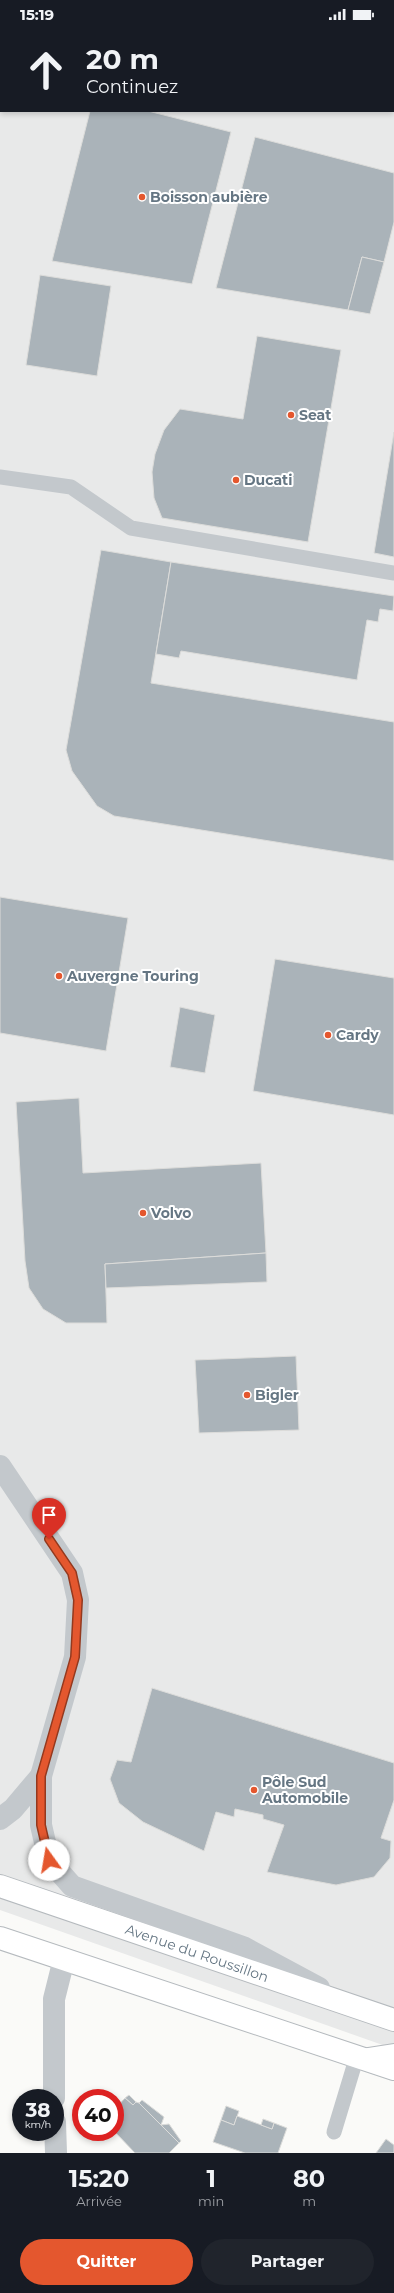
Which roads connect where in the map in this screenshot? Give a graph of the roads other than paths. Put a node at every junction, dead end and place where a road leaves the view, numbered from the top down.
1 (0, 477) edge
2 (394, 573) edge
3 (0, 1466) edge
4 (41, 1776) junction
5 (0, 1818) edge
6 (0, 1886) edge
7 (0, 1938) edge
8 (64, 1959) junction
9 (356, 2008) junction
10 (394, 2020) edge
11 (394, 2055) edge
12 (363, 2058) junction
13 (394, 2069) edge
14 (54, 2089) edge
15 (334, 2132) dead end
16 (56, 2141) edge
17 (56, 2153) edge

1 - 2 lane
3 - 4 street
4 - 5 street
4 - 9 street
6 - 9 main road, Avenue du Roussillon
7 - 8 main road
8 - 12 main road
8 - 14 street
9 - 10 main road, Avenue du Roussillon
11 - 12 main road
12 - 13 main road
12 - 15 lane
16 - 17 street

